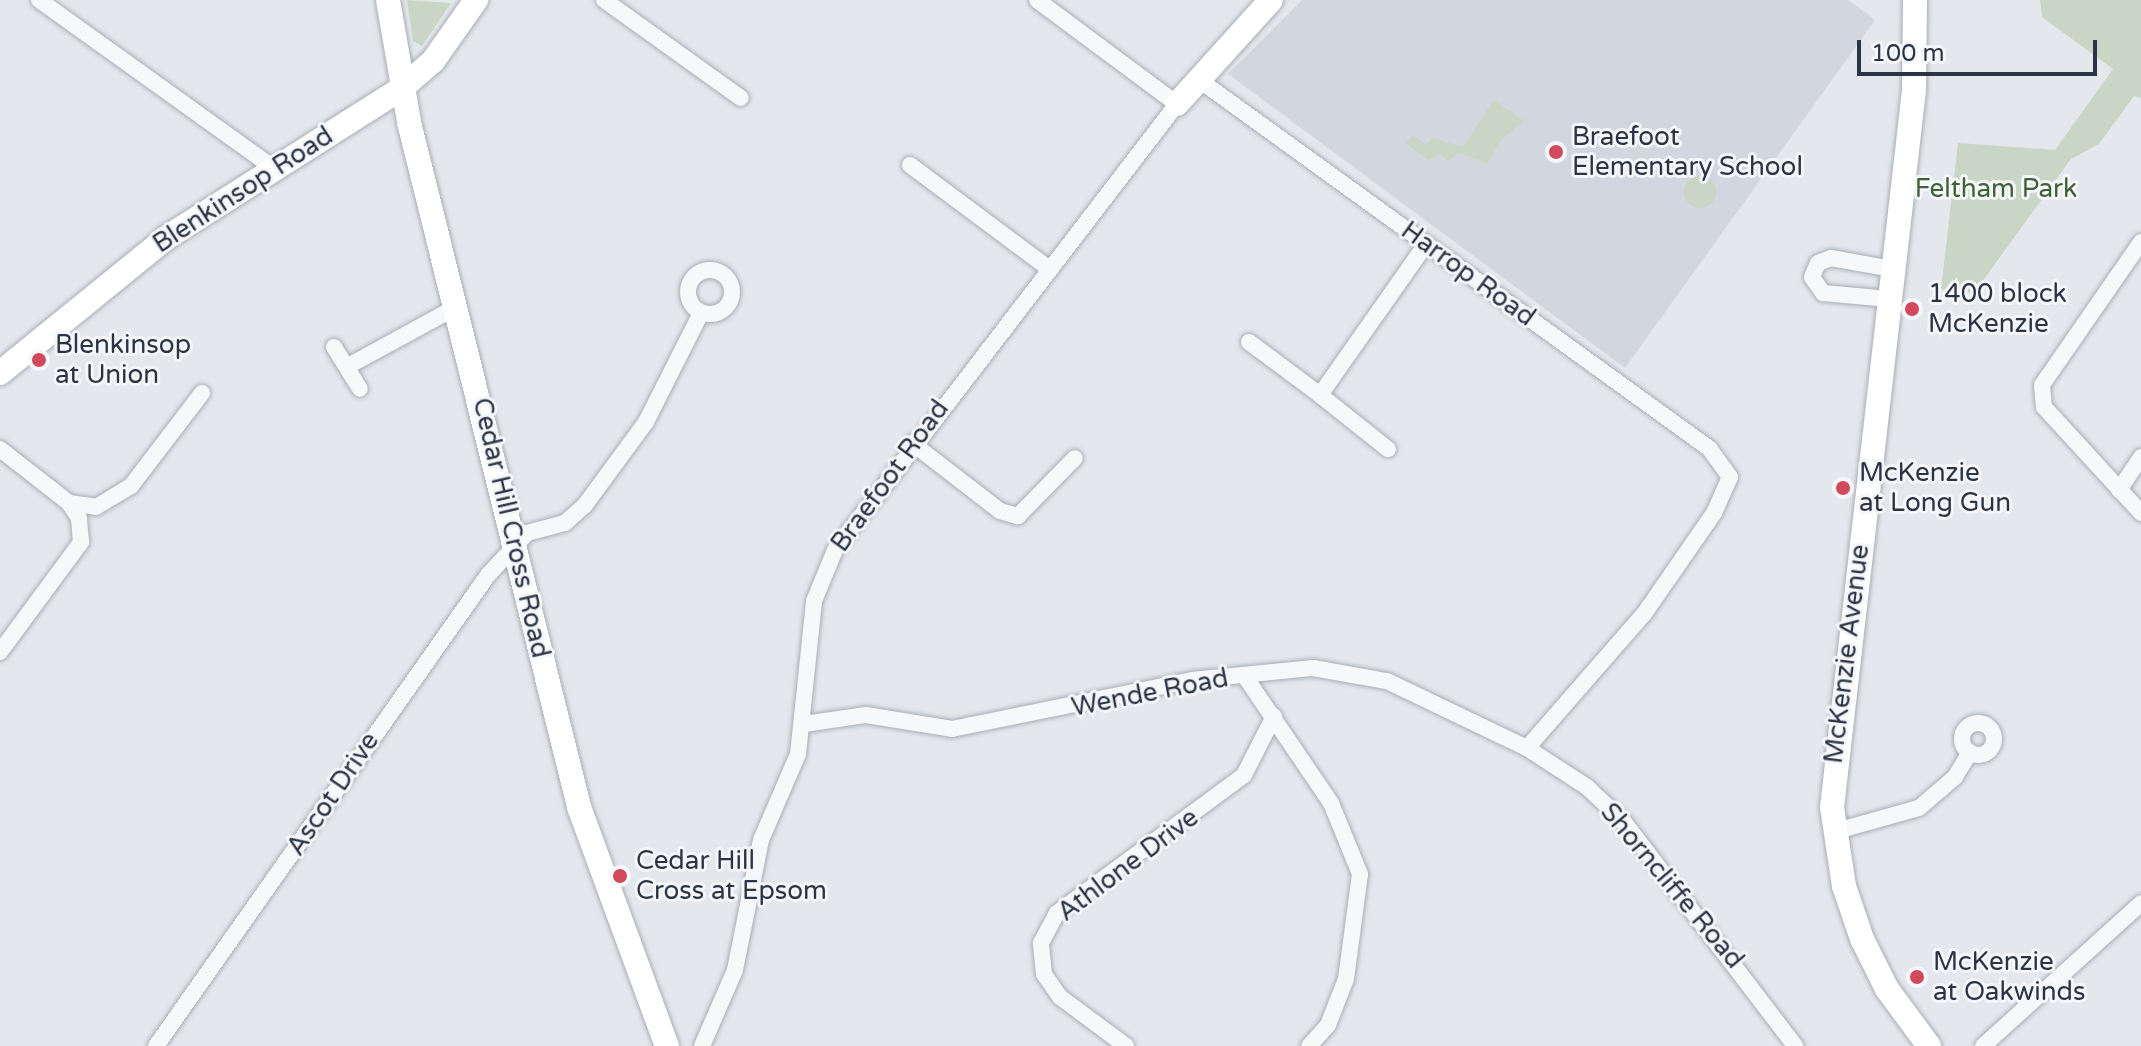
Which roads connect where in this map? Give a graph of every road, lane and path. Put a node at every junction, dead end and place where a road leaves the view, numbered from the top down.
1 (39, 0) edge
2 (388, 0) edge
3 (476, 0) edge
4 (604, 0) edge
5 (1037, 0) edge
6 (1271, 0) edge
7 (1915, 0) edge
8 (1198, 79) junction
9 (402, 88) junction
10 (741, 98) dead end
11 (1177, 104) junction
12 (910, 165) dead end
13 (272, 167) junction
14 (2141, 242) edge
15 (1426, 244) junction
16 (1048, 268) junction
17 (1893, 269) junction
18 (1889, 299) junction
19 (458, 306) junction
20 (701, 313) dead end
21 (1249, 342) dead end
22 (334, 347) dead end
23 (350, 365) junction
24 (0, 373) edge
25 (360, 389) dead end
26 (202, 393) dead end
27 (1320, 395) junction
28 (912, 443) junction
29 (0, 449) edge
30 (1388, 449) dead end
31 (2141, 457) edge
32 (1075, 458) dead end
33 (2119, 490) junction
34 (69, 503) junction
35 (2141, 513) edge
36 (514, 545) junction
37 (0, 652) edge
38 (1244, 675) junction
39 (1274, 716) junction
40 (804, 724) junction
41 (1527, 748) junction
42 (1970, 752) dead end
43 (1833, 832) junction
44 (2141, 903) edge
45 (156, 1046) edge
46 (667, 1046) edge
47 (702, 1046) edge
48 (1126, 1046) edge
49 (1309, 1046) edge
50 (1795, 1046) edge
51 (1929, 1046) edge
52 (1983, 1046) edge

1 - 13 street
2 - 9 main road, Cedar Hill Cross Road
3 - 9 main road, Blenkinsop Road
4 - 10 street
5 - 11 street
6 - 8 main road, Braefoot Road
7 - 17 main road, McKenzie Avenue
8 - 11 main road, Braefoot Road
8 - 15 street, Harrop Road
9 - 13 main road, Blenkinsop Road
9 - 19 main road, Cedar Hill Cross Road
11 - 16 street, Braefoot Road
12 - 16 street
13 - 24 main road, Blenkinsop Road
14 - 33 street
15 - 27 street
15 - 41 street, Harrop Road
16 - 28 street, Braefoot Road
17 - 18 main road, McKenzie Avenue
17 - 18 street
18 - 43 main road, McKenzie Avenue
19 - 23 street
19 - 36 main road, Cedar Hill Cross Road
20 - 36 street
21 - 27 street
22 - 23 street
23 - 25 street
26 - 34 street
27 - 30 street
28 - 32 street
28 - 40 street, Braefoot Road
29 - 34 street
31 - 33 street
33 - 35 street
34 - 37 street
36 - 45 street, Ascot Drive
36 - 46 main road, Cedar Hill Cross Road
38 - 39 street
38 - 40 street, Wende Road
38 - 41 street, Wende Road
39 - 48 street, Athlone Drive
39 - 49 street
40 - 47 street, Braefoot Road
41 - 50 street, Shorncliffe Road
42 - 43 street
43 - 51 main road, McKenzie Avenue
44 - 52 street

